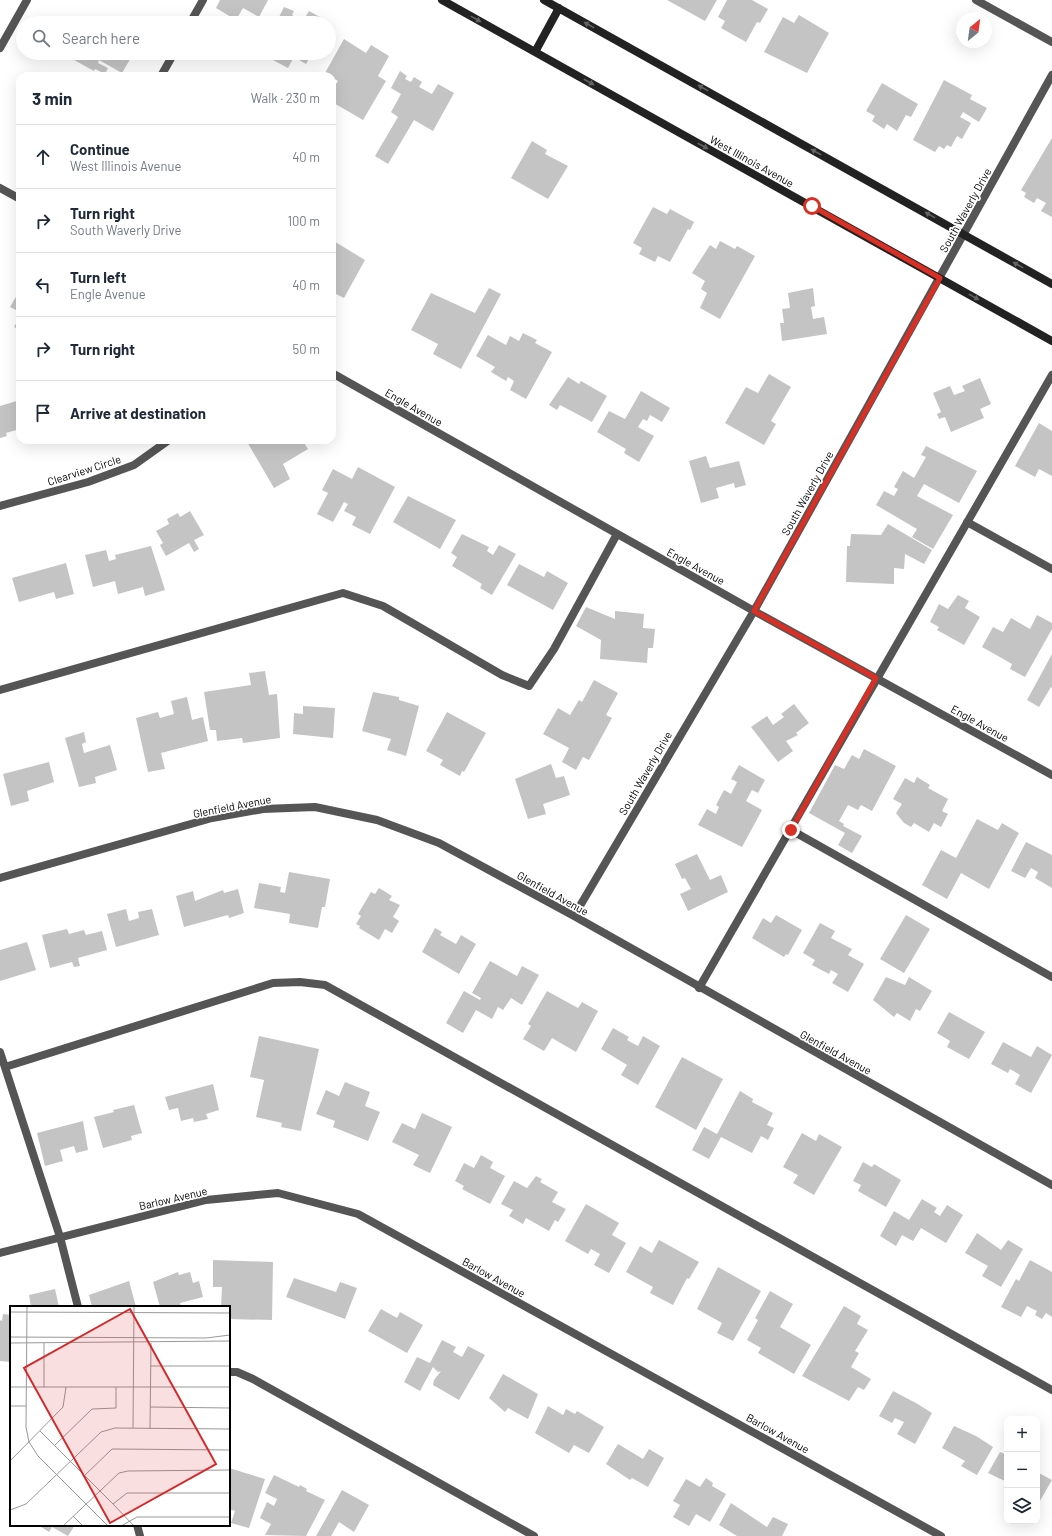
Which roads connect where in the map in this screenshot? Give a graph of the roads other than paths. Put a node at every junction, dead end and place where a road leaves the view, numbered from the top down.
1 (26, 0) edge
2 (203, 0) edge
3 (442, 0) edge
4 (544, 0) edge
5 (976, 0) edge
6 (559, 8) junction
7 (17, 16) edge
8 (194, 16) edge
9 (16, 18) edge
10 (1052, 42) edge
11 (0, 48) edge
12 (535, 52) junction
13 (170, 60) edge
14 (163, 72) edge
15 (1052, 75) edge
16 (0, 188) edge
17 (16, 197) edge
18 (964, 234) junction
19 (940, 278) junction
20 (1052, 284) edge
21 (1052, 341) edge
22 (336, 375) edge
23 (1052, 375) edge
24 (163, 444) edge
25 (0, 506) edge
26 (967, 522) junction
27 (617, 534) junction
28 (1052, 569) edge
29 (754, 611) junction
30 (876, 678) junction
31 (0, 690) edge
32 (1052, 775) edge
33 (791, 830) junction
34 (0, 878) edge
35 (574, 916) junction
36 (1052, 977) edge
37 (699, 988) junction
38 (0, 1052) edge
39 (5, 1067) junction
40 (1052, 1185) edge
41 (60, 1237) junction
42 (0, 1254) edge
43 (78, 1306) edge
44 (230, 1372) edge
45 (1052, 1390) edge
46 (137, 1526) edge
47 (140, 1536) edge
48 (534, 1536) edge
49 (942, 1536) edge

1 - 7 street
2 - 8 street
3 -> 12 main road, West Illinois Avenue
4 - 6 main road
5 - 10 street
6 - 12 main road
18 -> 6 main road
9 - 11 street
12 -> 19 main road, West Illinois Avenue
13 - 14 street
15 - 18 street, South Waverly Drive
16 - 17 street
18 - 19 street, South Waverly Drive
20 -> 18 main road
19 -> 21 main road, West Illinois Avenue
19 - 29 street, South Waverly Drive
22 - 27 street, Engle Avenue
23 - 26 street
24 - 25 street, Clearview Circle
26 - 28 street
26 - 30 street
27 - 29 street, Engle Avenue
27 - 31 street
29 - 30 street, Engle Avenue
29 - 35 street, South Waverly Drive
30 - 32 street, Engle Avenue
30 - 33 street
33 - 36 street
33 - 37 street
34 - 35 street, Glenfield Avenue
35 - 37 street, Glenfield Avenue
37 - 40 street, Glenfield Avenue
38 - 39 street
39 - 41 street
39 - 45 street
41 - 42 street, Barlow Avenue
41 - 43 street
41 - 49 street, Barlow Avenue
44 - 48 street
46 - 47 street

